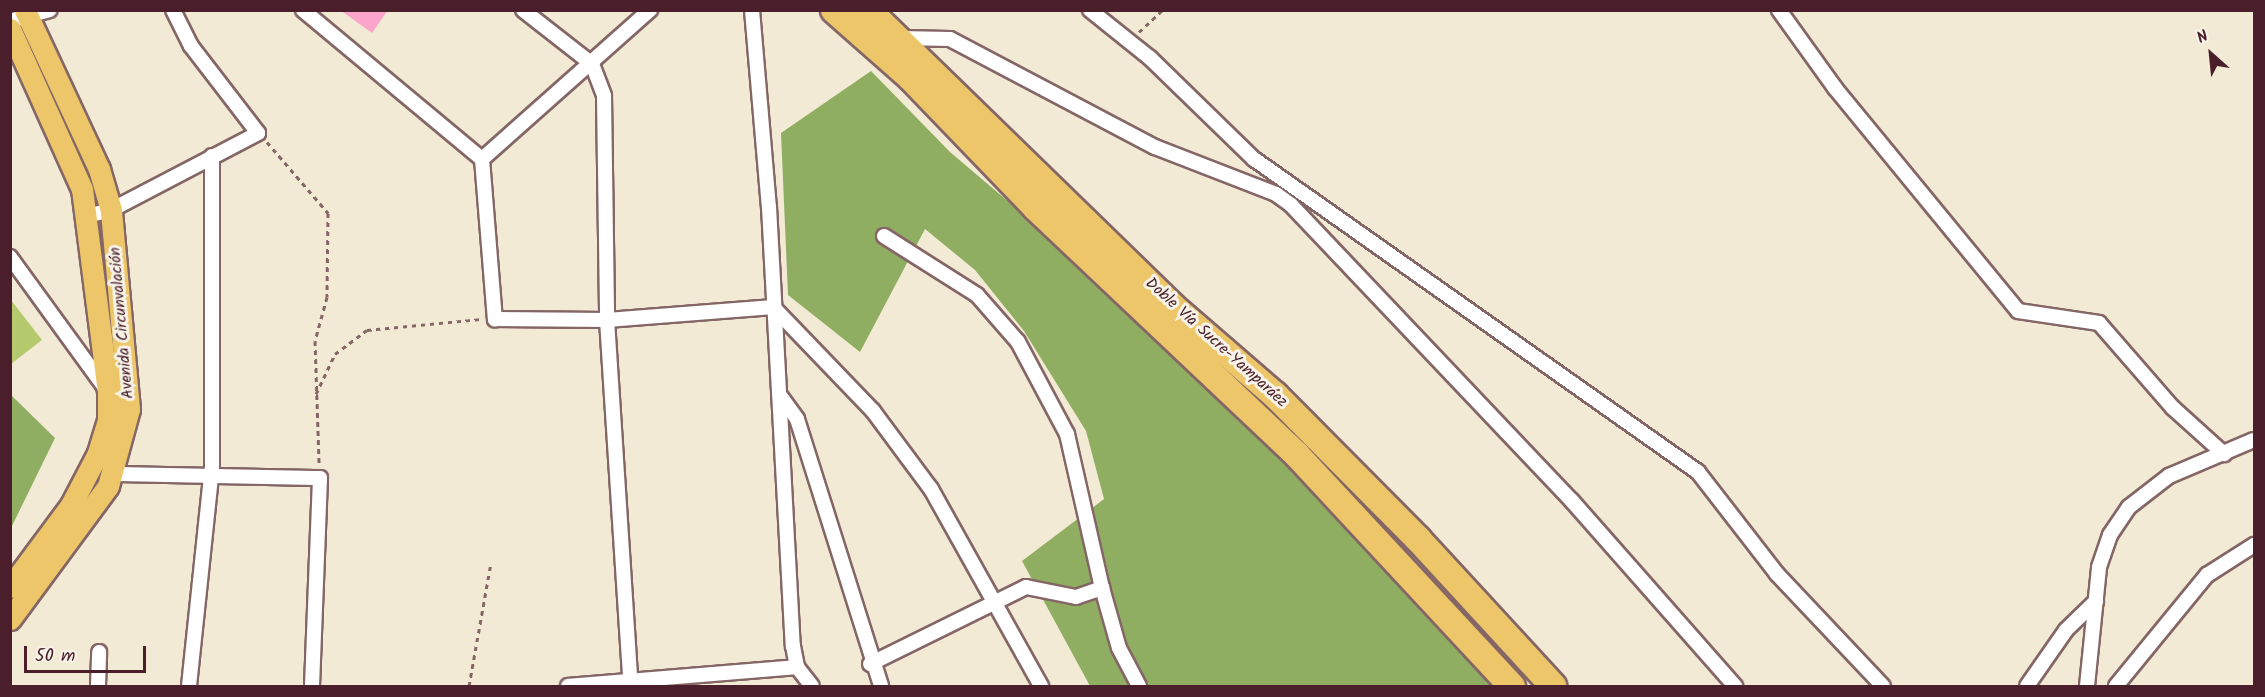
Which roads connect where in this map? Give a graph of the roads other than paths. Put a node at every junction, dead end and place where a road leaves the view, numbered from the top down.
1 (50, 10) edge
2 (172, 10) edge
3 (303, 10) edge
4 (523, 10) edge
5 (650, 10) edge
6 (752, 10) edge
7 (834, 10) edge
8 (868, 10) edge
9 (1090, 10) edge
10 (1779, 10) edge
11 (22, 17) edge
12 (10, 29) edge
13 (889, 44) junction
14 (592, 64) junction
15 (212, 156) junction
16 (482, 159) junction
17 (1289, 183) junction
18 (1275, 194) junction
19 (111, 210) junction
20 (86, 216) junction
21 (884, 236) dead end
22 (10, 257) edge
23 (773, 307) junction
24 (607, 320) junction
25 (118, 391) junction
26 (779, 394) junction
27 (2254, 440) edge
28 (2224, 454) junction
29 (112, 474) junction
30 (211, 476) junction
31 (2254, 544) edge
32 (10, 587) edge
33 (1102, 588) junction
34 (993, 600) junction
35 (2096, 601) junction
36 (10, 619) edge
37 (99, 652) dead end
38 (870, 664) junction
39 (798, 667) junction
40 (630, 680) junction
41 (98, 687) edge
42 (189, 687) edge
43 (312, 687) edge
44 (568, 687) edge
45 (812, 687) edge
46 (881, 687) edge
47 (1041, 687) edge
48 (1139, 687) edge
49 (1512, 687) edge
50 (1553, 687) edge
51 (1736, 687) edge
52 (1883, 687) edge
53 (2027, 687) edge
54 (2087, 687) edge
55 (2116, 687) edge

1 - 11 street
2 - 15 street
3 - 16 street
4 - 14 street
5 - 14 street
6 - 23 street
7 - 13 highway, Doble Vía Sucre-Yamparáez
8 - 13 highway, Doble Vía Sucre-Yamparáez
9 - 17 street
10 - 28 street
11 - 19 main road, Avenida Circunvalación
12 - 20 main road, Avenida Circunvalación
13 - 18 street
13 - 49 highway, Doble Vía Sucre-Yamparáez
13 - 50 highway, Doble Vía Sucre-Yamparáez
14 - 16 street
14 - 24 street
15 - 19 street
15 - 30 street
16 - 24 street
17 - 18 street
17 - 52 street
18 - 51 street
19 - 20 street
19 - 25 main road, Avenida Circunvalación
20 - 25 main road, Avenida Circunvalación
21 - 33 street
22 - 25 street
23 - 24 street
23 - 26 street
23 - 34 street
24 - 40 street
25 - 29 main road, Avenida Circunvalación
25 - 32 main road, Avenida Circunvalación
26 - 38 street
26 - 39 street
27 - 28 street
28 - 35 street
29 - 30 street
29 - 36 main road, Avenida Circunvalación
30 - 42 street
30 - 43 street
31 - 55 street
33 - 34 street
33 - 48 street
34 - 38 street
34 - 47 street
35 - 53 street
35 - 54 street
37 - 41 street
38 - 46 street
39 - 40 street
39 - 45 street
40 - 44 street

